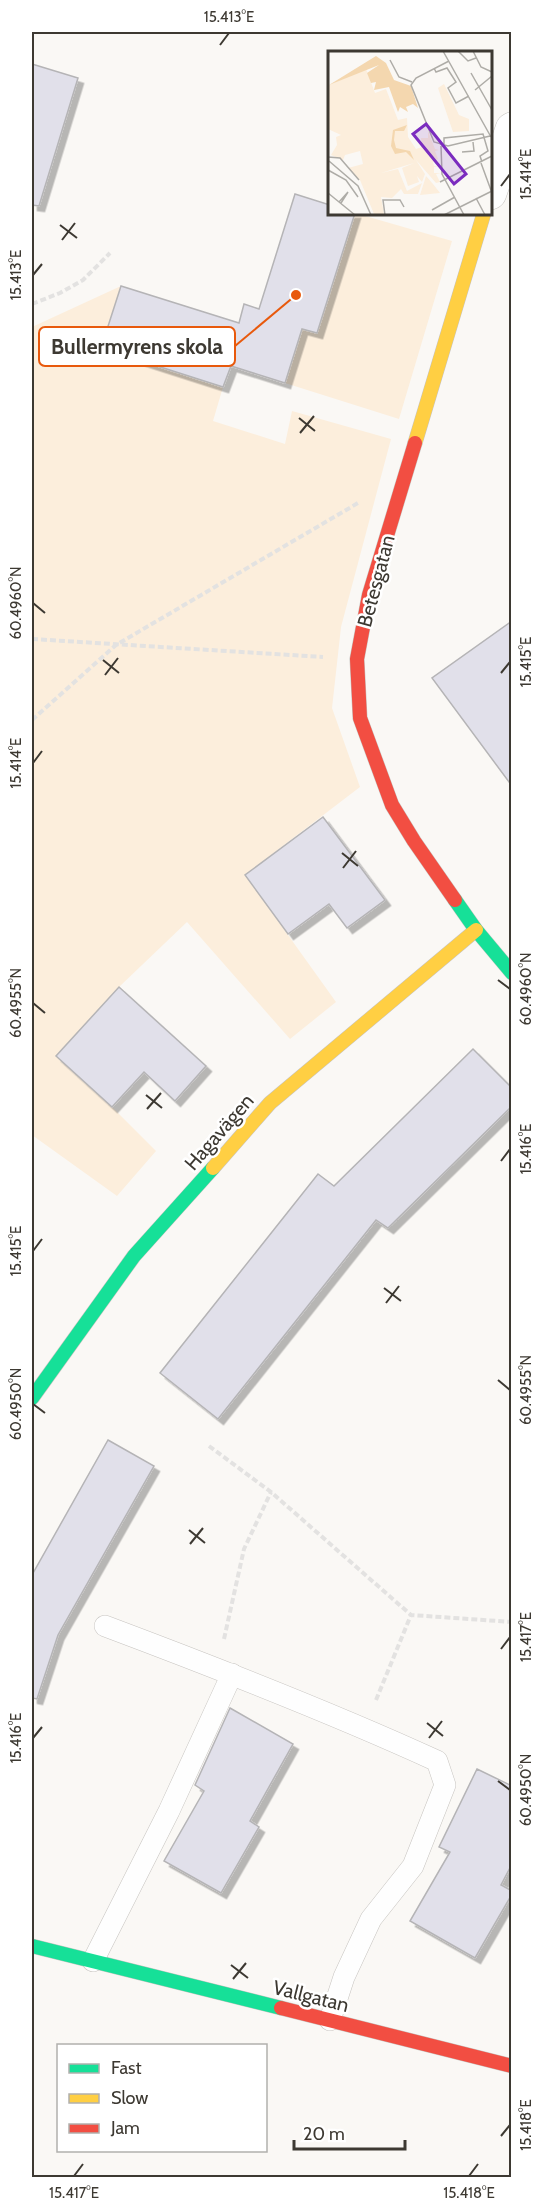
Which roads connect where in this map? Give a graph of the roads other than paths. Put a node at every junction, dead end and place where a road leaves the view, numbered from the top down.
1 (512, 129) edge
2 (492, 187) edge
3 (484, 214) edge
4 (476, 930) junction
5 (512, 973) edge
6 (32, 1398) edge
7 (105, 1626) dead end
8 (224, 1671) junction
9 (32, 1946) edge
10 (93, 1961) junction
11 (330, 2020) junction
12 (512, 2066) edge

1 - 2 street
3 - 4 street, Betesgatan
4 - 5 street, Betesgatan
4 - 6 street, Hagavägen
7 - 8 lane
8 - 10 lane
8 - 11 lane
9 - 10 street, Vallgatan
10 - 11 street, Vallgatan
11 - 12 street, Vallgatan

